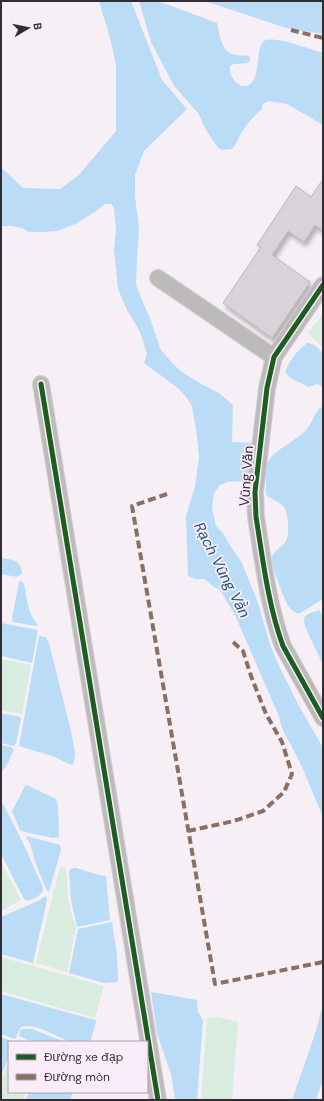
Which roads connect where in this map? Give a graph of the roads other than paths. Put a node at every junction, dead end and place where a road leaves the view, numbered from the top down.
1 (158, 278) dead end
2 (323, 286) edge
3 (274, 358) junction
4 (40, 384) dead end
5 (323, 718) edge
6 (158, 1100) edge

1 - 3 street
2 - 3 street, Vũng Vằn
3 - 5 street, Vũng Vằn
4 - 6 street

